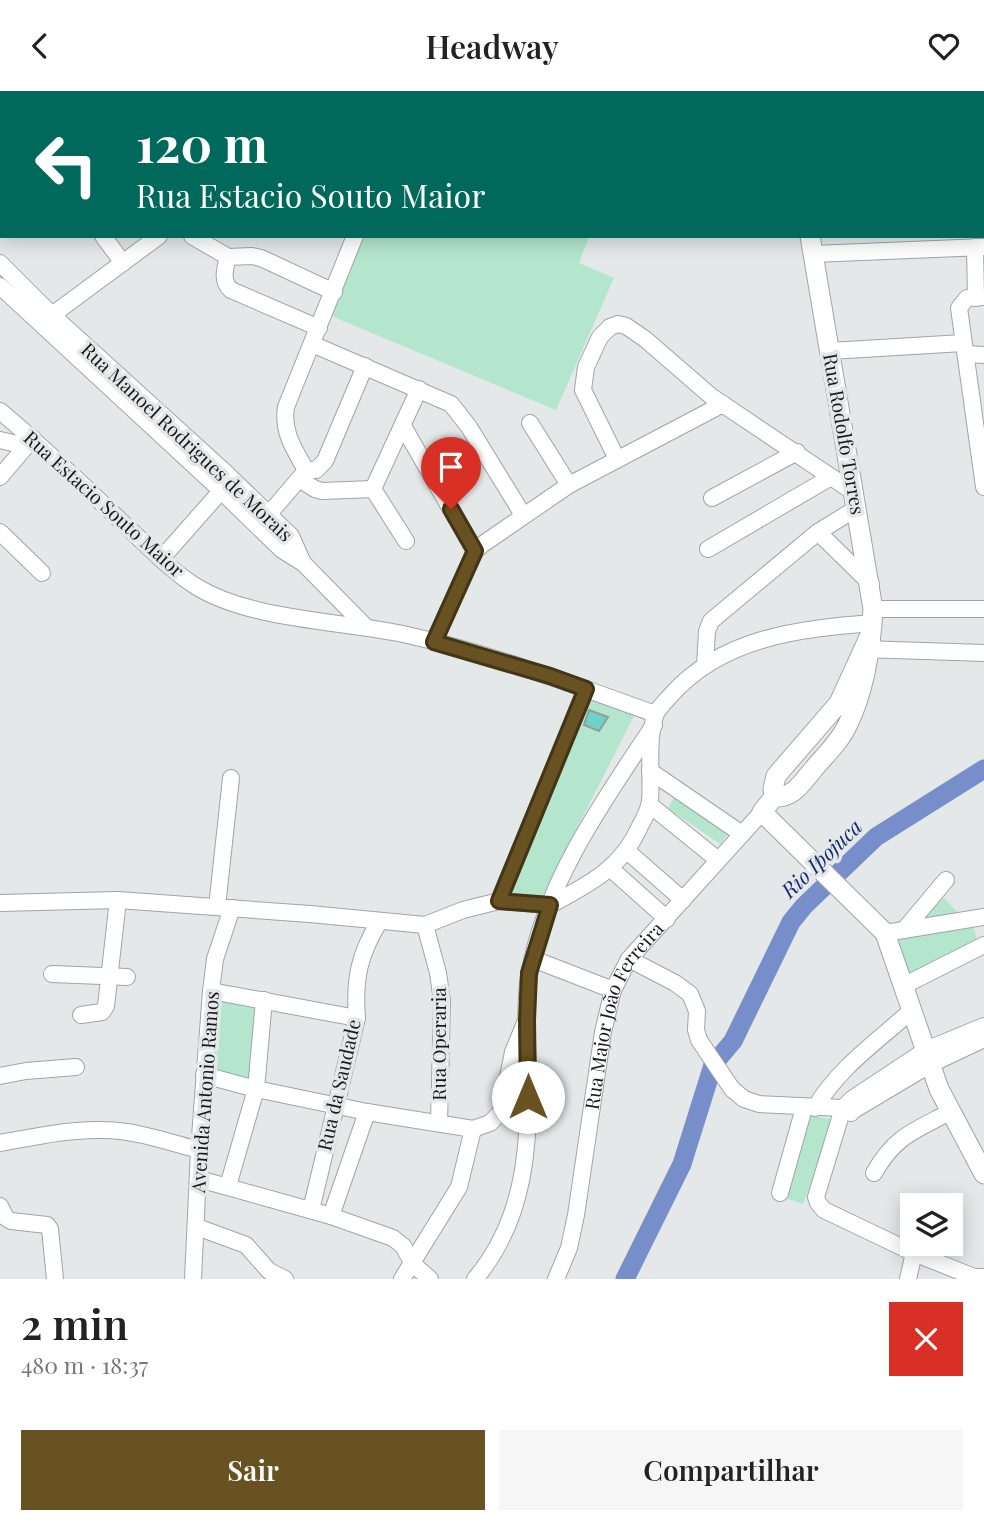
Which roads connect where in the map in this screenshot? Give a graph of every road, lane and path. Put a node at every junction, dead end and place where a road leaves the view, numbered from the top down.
1 (104, 238) edge
2 (156, 238) edge
3 (354, 238) edge
4 (212, 241) edge
5 (811, 245) edge
6 (980, 247) edge
7 (228, 257) junction
8 (0, 263) edge
9 (123, 263) junction
10 (0, 286) edge
11 (334, 292) junction
12 (980, 297) edge
13 (52, 315) junction
14 (319, 328) junction
15 (312, 344) junction
16 (964, 349) junction
17 (830, 351) junction
18 (984, 355) edge
19 (365, 366) junction
20 (419, 389) junction
21 (723, 404) junction
22 (0, 411) edge
23 (979, 411) edge
24 (155, 419) junction
25 (530, 423) dead end
26 (403, 426) junction
27 (0, 440) edge
28 (30, 442) junction
29 (797, 452) junction
30 (617, 459) junction
31 (983, 465) edge
32 (302, 474) junction
33 (0, 477) edge
34 (831, 477) junction
35 (221, 484) junction
36 (569, 485) junction
37 (984, 487) edge
38 (373, 489) junction
39 (712, 498) dead end
40 (856, 500) junction
41 (268, 515) junction
42 (523, 515) junction
43 (0, 532) edge
44 (818, 532) junction
45 (406, 541) dead end
46 (708, 549) dead end
47 (475, 551) junction
48 (161, 559) junction
49 (303, 563) junction
50 (42, 573) dead end
51 (871, 584) junction
52 (984, 610) edge
53 (366, 627) junction
54 (870, 633) junction
55 (434, 642) junction
56 (984, 653) edge
57 (705, 665) junction
58 (586, 689) junction
59 (654, 720) junction
60 (804, 744) junction
61 (823, 758) junction
62 (650, 771) junction
63 (231, 778) dead end
64 (650, 805) junction
65 (768, 805) junction
66 (742, 834) junction
67 (627, 851) junction
68 (718, 860) junction
69 (611, 869) junction
70 (946, 880) dead end
71 (118, 900) junction
72 (683, 900) junction
73 (499, 901) junction
74 (0, 903) edge
75 (550, 905) junction
76 (225, 908) junction
77 (980, 918) edge
78 (667, 919) junction
79 (379, 922) junction
80 (425, 925) junction
81 (904, 930) junction
82 (885, 933) junction
83 (984, 939) edge
84 (984, 945) edge
85 (533, 959) junction
86 (629, 959) junction
87 (52, 974) dead end
88 (110, 977) junction
89 (127, 978) dead end
90 (903, 986) junction
91 (613, 990) junction
92 (211, 991) junction
93 (264, 1000) junction
94 (912, 1010) junction
95 (81, 1015) dead end
96 (356, 1017) junction
97 (527, 1020) junction
98 (984, 1026) edge
99 (984, 1039) edge
100 (928, 1057) junction
101 (76, 1067) dead end
102 (204, 1075) junction
103 (0, 1076) edge
104 (256, 1089) junction
105 (335, 1105) junction
106 (810, 1108) junction
107 (366, 1112) junction
108 (950, 1112) junction
109 (845, 1115) junction
110 (439, 1123) junction
111 (473, 1129) junction
112 (0, 1143) edge
113 (199, 1150) junction
114 (983, 1172) edge
115 (874, 1173) dead end
116 (199, 1179) junction
117 (228, 1186) junction
118 (780, 1193) dead end
119 (0, 1206) edge
120 (311, 1210) junction
121 (331, 1216) junction
122 (197, 1227) junction
123 (900, 1246) edge
124 (913, 1256) edge
125 (918, 1256) edge
126 (413, 1263) junction
127 (942, 1272) edge
128 (984, 1277) edge
129 (55, 1279) edge
130 (193, 1279) edge
131 (285, 1279) edge
132 (402, 1279) edge
133 (430, 1279) edge
134 (475, 1279) edge
135 (556, 1279) edge
136 (908, 1279) edge

1 - 9 street
2 - 9 street
3 - 11 street
4 - 7 street
5 - 6 street
5 - 17 main road, Rua Rodolfo Torres
6 - 12 street
7 - 11 street
7 - 14 street
8 - 13 street, Rua Manoel Rodrigues de Morais
9 - 13 street
10 - 24 street
11 - 14 street
12 - 16 street
13 - 24 street, Rua Manoel Rodrigues de Morais
14 - 15 street
15 - 19 street
15 - 32 street
16 - 17 street
16 - 18 street
16 - 23 street
17 - 40 main road, Rua Rodolfo Torres
19 - 20 street
19 - 32 street
20 - 26 street
20 - 42 street
21 - 29 street
21 - 30 street
21 - 30 street
22 - 28 street, Rua Estacio Souto Maior
23 - 31 street
24 - 35 street
25 - 36 street
26 - 38 street
26 - 47 street
27 - 28 street
28 - 33 street
28 - 48 street, Rua Estacio Souto Maior
29 - 34 street
29 - 39 street
30 - 36 street
31 - 37 street
32 - 38 street
32 - 41 street
34 - 40 street
34 - 46 street
35 - 41 street, Rua Manoel Rodrigues de Morais
35 - 48 street
35 - 49 street
36 - 42 street
38 - 45 street
40 - 44 street
40 - 51 main road, Rua Rodolfo Torres
41 - 49 street, Rua Manoel Rodrigues de Morais
42 - 47 street
43 - 50 street
44 - 51 street
44 - 57 street
47 - 55 street
48 - 53 street, Rua Estacio Souto Maior
49 - 53 street, Rua Manoel Rodrigues de Morais
51 - 54 main road, Rua Rodolfo Torres
52 - 54 street
53 - 55 street, Rua Estacio Souto Maior
54 - 56 street
54 - 57 street
54 - 60 main road, Rua Major João Ferreira
54 - 61 main road, Rua Major João Ferreira
55 - 58 street, Rua Estacio Souto Maior
57 - 59 street
58 - 59 street, Rua Estacio Souto Maior
58 - 73 street
59 - 62 street
59 - 75 street
60 - 61 main road
60 - 65 main road, Rua Major João Ferreira
61 - 65 main road, Rua Major João Ferreira
62 - 64 street
62 - 66 street
63 - 76 street, Avenida Antonio Ramos
64 - 67 street
64 - 68 street
65 - 66 street, Rua Major João Ferreira
65 - 82 main road
66 - 68 street, Rua Major João Ferreira
67 - 69 street
67 - 72 street
68 - 72 street, Rua Major João Ferreira
69 - 75 street
69 - 78 street
70 - 81 street
71 - 74 street
71 - 76 street
71 - 88 street
72 - 78 street, Rua Major João Ferreira
73 - 75 street
73 - 80 street
75 - 85 street
76 - 79 street
76 - 92 street, Avenida Antonio Ramos
77 - 81 street
77 - 83 street
78 - 86 street, Rua Major João Ferreira
79 - 80 street
79 - 96 street, Rua da Saudade
80 - 110 street, Rua Operaria
81 - 82 street
82 - 90 main road
84 - 90 street
85 - 91 street
85 - 97 street
86 - 91 street, Rua Major João Ferreira
86 - 106 street
87 - 88 street
88 - 89 street
88 - 95 street
90 - 94 main road
91 - 135 street, Rua Major João Ferreira
92 - 93 street
92 - 102 street, Avenida Antonio Ramos
93 - 96 street
93 - 104 street
94 - 100 main road
94 - 106 street
96 - 105 street, Rua da Saudade
97 - 111 street
97 - 134 street
98 - 100 street
99 - 100 street
100 - 108 main road
100 - 109 street
101 - 103 street
102 - 104 street
102 - 113 street, Avenida Antonio Ramos
104 - 105 street
104 - 117 street
105 - 107 street
105 - 120 street, Rua da Saudade
106 - 109 street
106 - 118 street
107 - 110 street
107 - 121 street, Rua da Saudade
108 - 114 main road
108 - 115 street
109 - 123 street
110 - 111 street
111 - 126 street
112 - 113 street
113 - 116 street, Avenida Antonio Ramos
116 - 117 street
116 - 122 street, Avenida Antonio Ramos
117 - 120 street
119 - 129 street
120 - 121 street
121 - 126 street
122 - 130 street, Avenida Antonio Ramos
122 - 131 street
124 - 136 street
125 - 127 street
126 - 132 street
126 - 133 street
127 - 128 street

